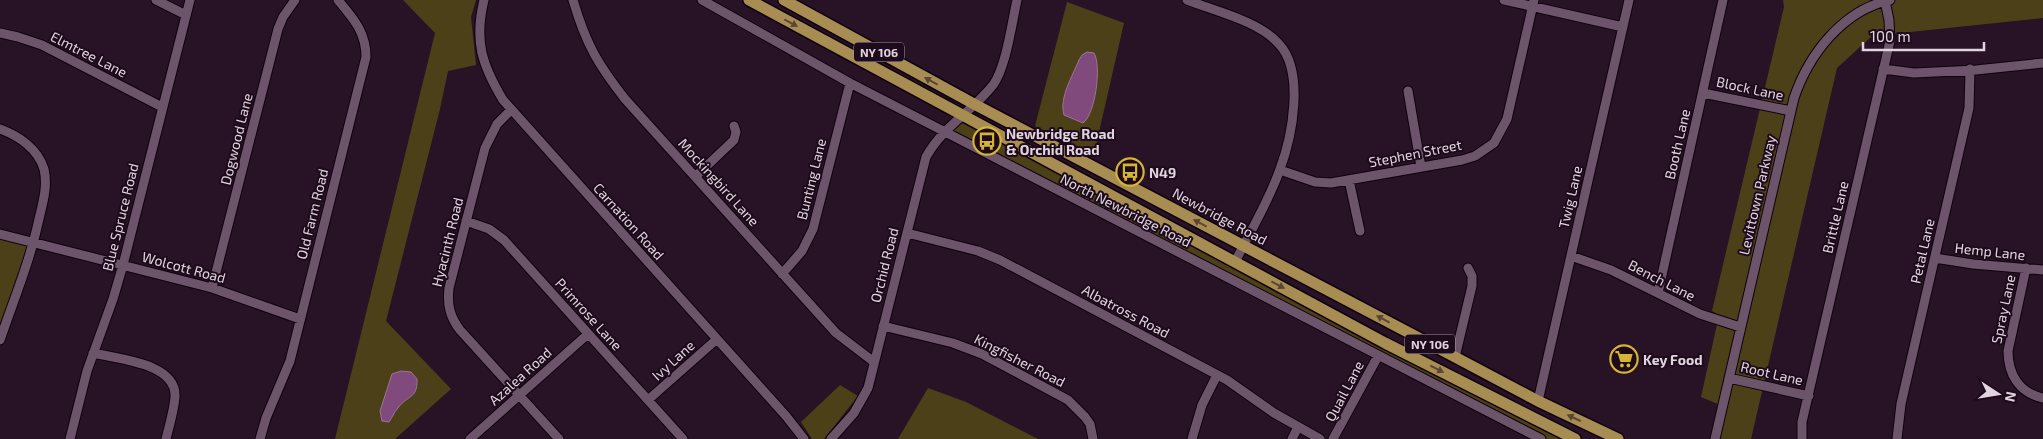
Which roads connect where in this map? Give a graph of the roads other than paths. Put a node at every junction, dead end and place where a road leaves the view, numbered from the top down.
1 (156, 0) edge
2 (190, 0) edge
3 (295, 0) edge
4 (338, 0) edge
5 (484, 0) edge
6 (573, 0) edge
7 (702, 0) edge
8 (749, 0) edge
9 (784, 0) edge
10 (1017, 0) edge
11 (1187, 0) edge
12 (1504, 0) edge
13 (1629, 0) edge
14 (1723, 0) edge
15 (1888, 1) edge
16 (1534, 3) edge
17 (186, 15) junction
18 (1623, 27) junction
19 (0, 33) edge
20 (2043, 62) edge
21 (1883, 69) junction
22 (1970, 69) junction
23 (850, 83) junction
24 (1408, 91) dead end
25 (1703, 93) junction
26 (974, 104) junction
27 (162, 107) junction
28 (511, 110) junction
29 (1791, 111) junction
30 (962, 115) junction
31 (734, 126) dead end
32 (0, 129) edge
33 (943, 131) junction
34 (1421, 167) junction
35 (1280, 170) junction
36 (696, 176) junction
37 (1349, 180) junction
38 (466, 221) junction
39 (1360, 231) dead end
40 (907, 233) junction
41 (0, 234) edge
42 (34, 242) junction
43 (1243, 246) junction
44 (1571, 256) junction
45 (1935, 258) junction
46 (1235, 262) junction
47 (123, 265) junction
48 (1468, 268) dead end
49 (2026, 268) junction
50 (2043, 270) edge
51 (782, 274) junction
52 (212, 288) junction
53 (1658, 293) junction
54 (300, 319) junction
55 (883, 326) junction
56 (1740, 327) junction
57 (588, 334) junction
58 (717, 339) junction
59 (0, 340) edge
60 (94, 353) junction
61 (1378, 356) junction
62 (1455, 358) junction
63 (874, 362) junction
64 (1217, 375) junction
65 (1729, 378) junction
66 (519, 395) junction
67 (1808, 396) junction
68 (2043, 398) edge
69 (648, 400) junction
70 (1538, 401) junction
71 (1298, 427) junction
72 (70, 439) edge
73 (166, 439) edge
74 (260, 439) edge
75 (470, 439) edge
76 (558, 439) edge
77 (683, 439) edge
78 (804, 439) edge
79 (831, 439) edge
80 (1094, 439) edge
81 (1192, 439) edge
82 (1292, 439) edge
83 (1320, 439) edge
84 (1334, 439) edge
85 (1541, 439) edge
86 (1575, 439) edge
87 (1618, 439) edge
88 (1715, 439) edge
89 (1802, 439) edge
90 (1897, 439) edge

1 - 17 street
2 - 17 street, Blue Spruce Road
3 - 52 street, Dogwood Lane
4 - 54 street, Old Farm Road
5 - 28 street, Carnation Road
6 - 36 street, Mockingbird Lane
7 - 23 street, North Newbridge Road
8 -> 30 main road, NY 106
26 -> 9 main road, Newbridge Road / NY 106
10 - 26 street, Orchid Road
11 - 35 street
12 - 16 street
13 - 18 street, Twig Lane
14 - 25 street, Booth Lane
15 - 21 street, Brittle Lane
15 - 29 street, Levittown Parkway
16 - 18 street
16 - 34 street, Stephen Street
17 - 27 street, Blue Spruce Road
18 - 44 street, Twig Lane
19 - 27 street, Elmtree Lane
20 - 22 street
21 - 22 street
21 - 67 street, Brittle Lane
22 - 45 street, Petal Lane
23 - 33 street, North Newbridge Road
23 - 51 street, Bunting Lane
24 - 34 street
25 - 29 street, Block Lane
25 - 53 street, Booth Lane
26 - 30 street, Orchid Road
43 -> 26 main road, Newbridge Road / NY 106
27 - 47 street, Blue Spruce Road
28 - 38 street, Hyacinth Road
28 - 58 street, Carnation Road
29 - 56 street, Levittown Parkway
30 - 33 street, Orchid Road
30 - 46 main road, NY 106
31 - 36 street
32 - 42 street
33 - 40 street, Orchid Road
33 - 61 street, North Newbridge Road
34 - 37 street, Stephen Street
35 - 37 street, Stephen Street
35 - 43 street
36 - 51 street, Mockingbird Lane
37 - 39 street
38 - 57 street, Primrose Lane
38 - 66 street, Hyacinth Road
40 - 55 street, Orchid Road
40 - 64 street, Albatross Road
41 - 42 street, Wolcott Road
42 - 47 street, Wolcott Road
42 - 59 street
43 - 46 street
62 -> 43 main road, Newbridge Road / NY 106
44 - 53 street, Bench Lane
44 - 70 street, Twig Lane
45 - 49 street, Hemp Lane
45 - 90 street, Petal Lane
46 -> 86 main road, NY 106
47 - 52 street, Wolcott Road
47 - 60 street, Blue Spruce Road
48 - 62 street
49 - 50 street, Hemp Lane
49 - 68 street, Spray Lane
51 - 63 street, Mockingbird Lane
52 - 54 street, Wolcott Road
53 - 56 street, Bench Lane
54 - 74 street, Old Farm Road
55 - 63 street, Orchid Road
55 - 80 street, Kingfisher Road
56 - 65 street, Levittown Parkway
57 - 66 street, Azalea Road
57 - 69 street, Primrose Lane
58 - 69 street, Ivy Lane
58 - 78 street, Carnation Road
60 - 72 street, Blue Spruce Road
60 - 73 street
61 - 84 street, Quail Lane
61 - 85 street, North Newbridge Road
62 - 70 main road, Newbridge Road / NY 106
63 - 79 street, Orchid Road
64 - 71 street, Albatross Road
64 - 81 street
65 - 67 street, Root Lane
65 - 88 street, Levittown Parkway
66 - 75 street, Azalea Road
66 - 76 street, Hyacinth Road
67 - 89 street, Brittle Lane
69 - 77 street, Primrose Lane
87 -> 70 main road, Newbridge Road / NY 106
71 - 82 street
71 - 83 street, Albatross Road

